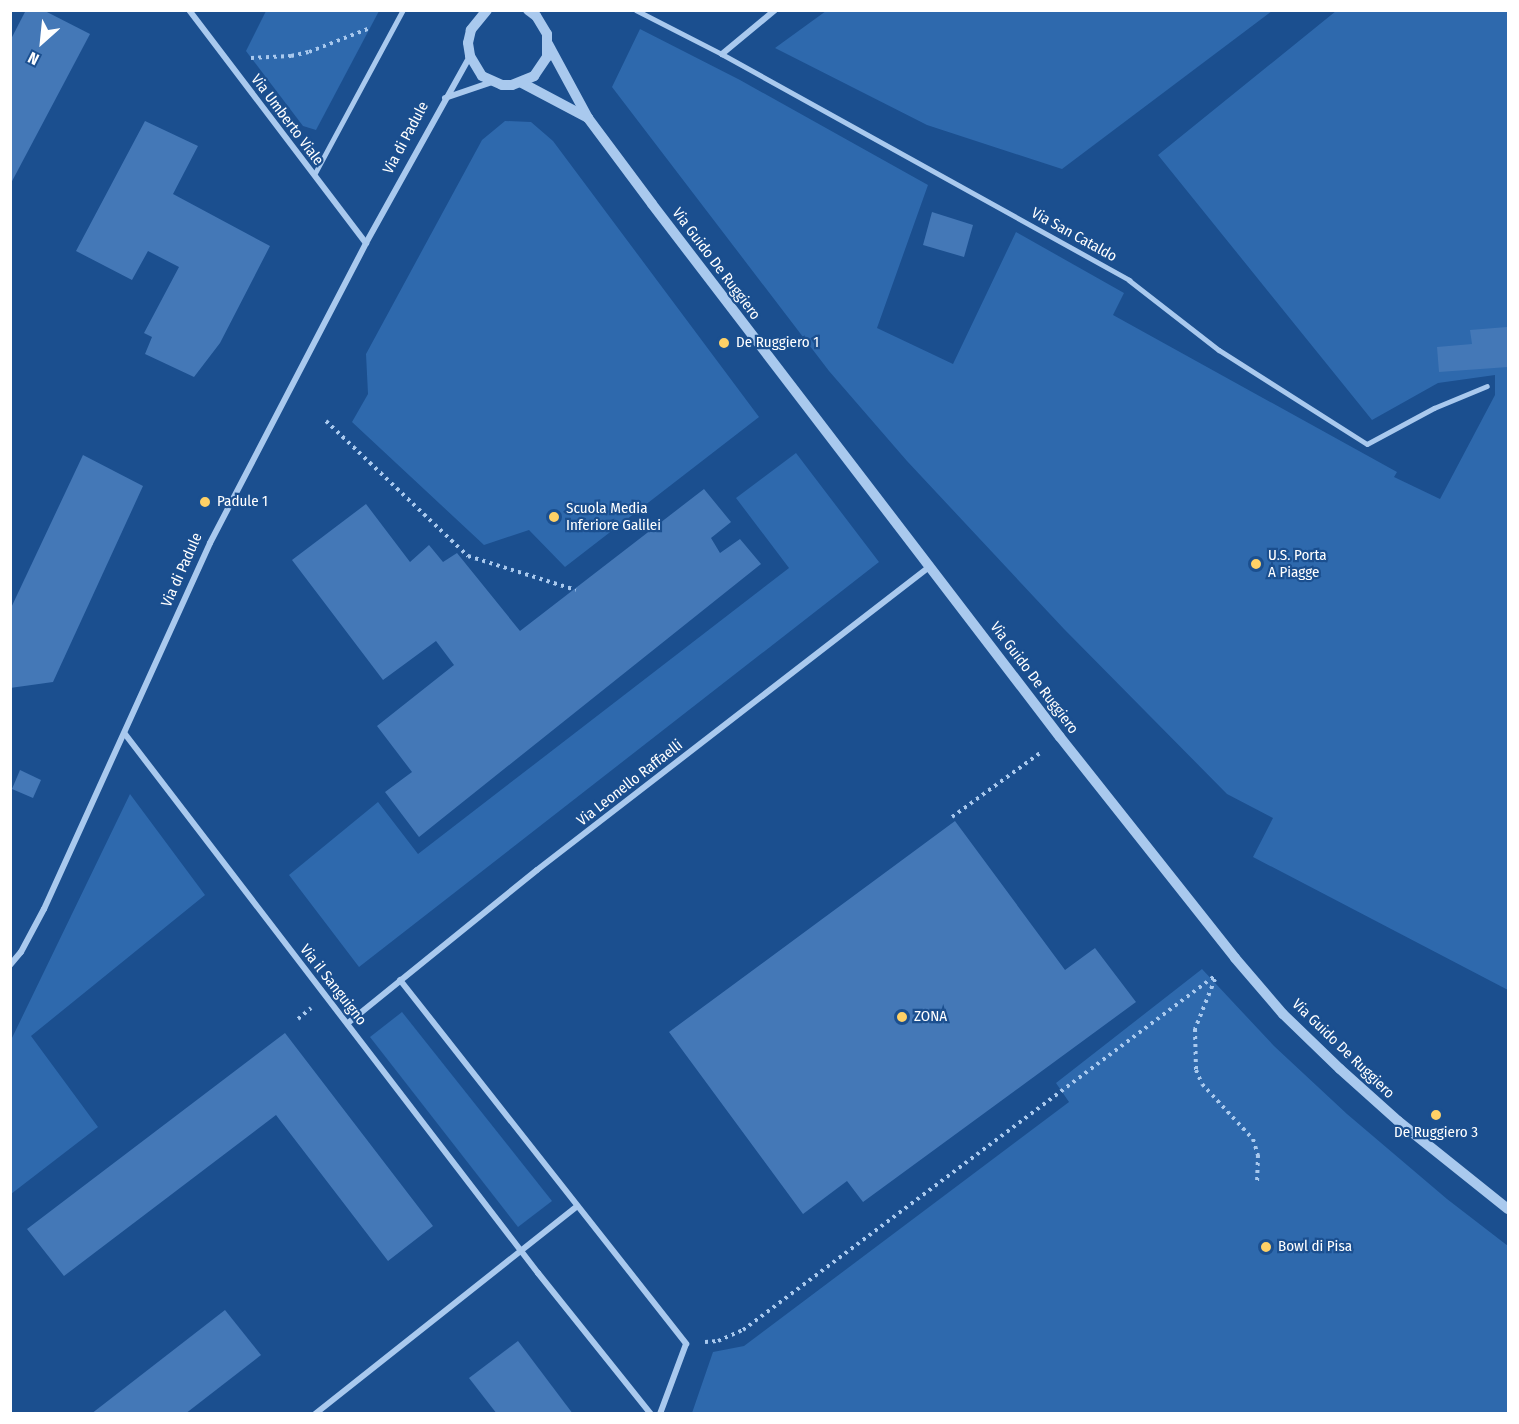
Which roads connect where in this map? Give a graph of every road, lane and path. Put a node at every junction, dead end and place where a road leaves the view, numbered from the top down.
1 (189, 10) edge
2 (403, 10) edge
3 (487, 10) edge
4 (636, 10) edge
5 (775, 10) edge
6 (534, 12) edge
7 (478, 15) edge
8 (399, 17) junction
9 (548, 44) junction
10 (722, 54) junction
11 (470, 56) junction
12 (226, 59) junction
13 (492, 82) junction
14 (522, 83) junction
15 (444, 98) junction
16 (588, 117) junction
17 (314, 175) junction
18 (366, 243) junction
19 (1487, 386) dead end
20 (326, 421) dead end
21 (930, 566) junction
22 (576, 590) dead end
23 (125, 734) junction
24 (1040, 753) dead end
25 (952, 817) dead end
26 (10, 965) edge
27 (400, 980) junction
28 (348, 1023) junction
29 (1257, 1184) dead end
30 (576, 1207) junction
31 (1509, 1209) edge
32 (522, 1251) junction
33 (686, 1344) junction
34 (315, 1413) edge
35 (651, 1413) edge
36 (660, 1413) edge

1 - 12 street, Via Umberto Viale
2 - 8 lane
3 - 7 street
4 - 10 lane, Via San Cataldo
5 - 10 street
6 - 9 street, Via Guido De Ruggiero
7 - 11 street
8 - 12 path
8 - 17 lane
9 - 14 street
9 - 16 street, Via Guido De Ruggiero
10 - 19 lane, Via San Cataldo
11 - 13 street
11 - 15 street, Via di Padule
12 - 17 street, Via Umberto Viale
13 - 14 street
13 - 15 street, Via di Padule
14 - 16 street, Via Guido De Ruggiero
15 - 18 street, Via di Padule
16 - 21 street, Via Guido De Ruggiero
17 - 18 street, Via Umberto Viale
18 - 23 street, Via di Padule
20 - 22 path
21 - 27 street, Via Leonello Raffaelli
21 - 31 street, Via Guido De Ruggiero
23 - 26 street, Via di Padule
23 - 28 street, Via il Sanguigno
24 - 25 path
27 - 28 street, Via Leonello Raffaelli
27 - 30 street
28 - 32 street, Via il Sanguigno
29 - 33 path
30 - 32 street
30 - 33 street
32 - 34 street
32 - 35 street, Via il Sanguigno
33 - 36 street

